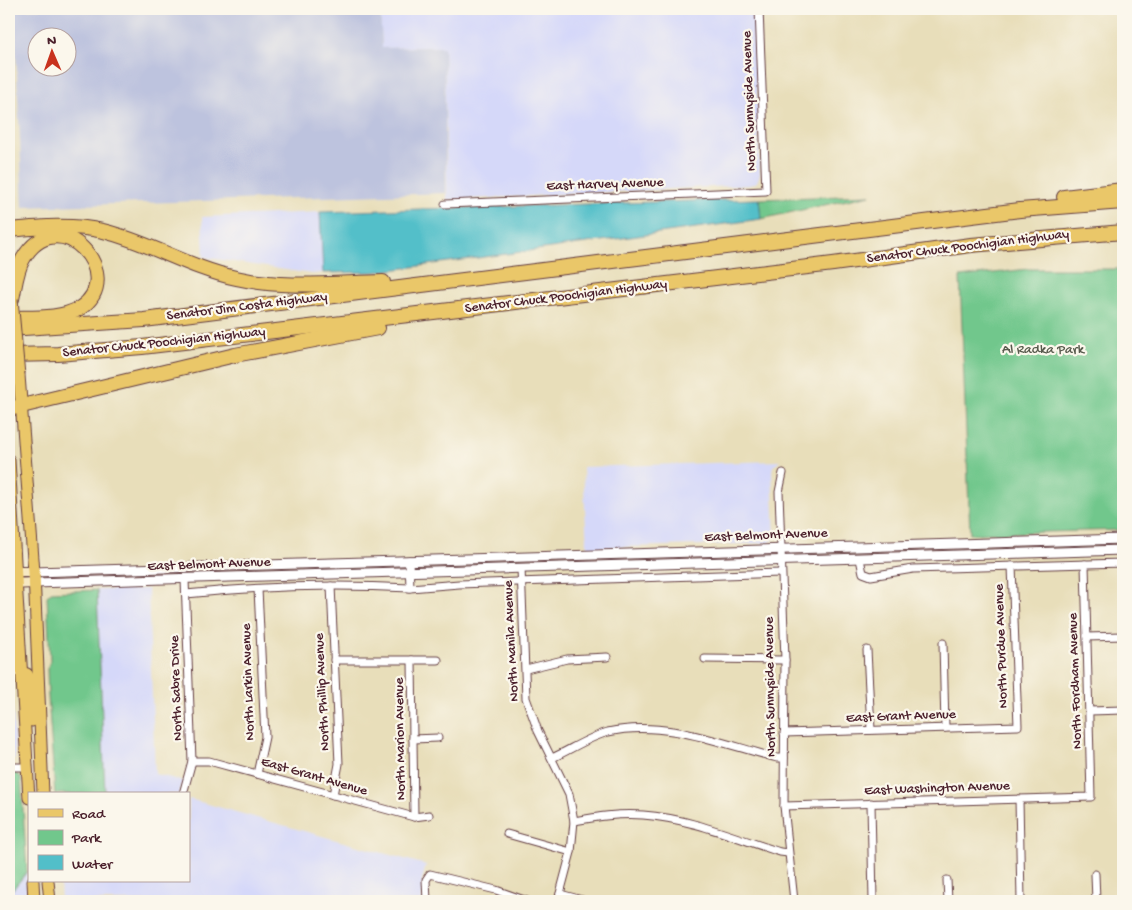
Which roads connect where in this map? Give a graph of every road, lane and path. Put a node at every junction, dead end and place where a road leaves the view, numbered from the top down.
1 (759, 9) edge
2 (1123, 190) edge
3 (766, 191) joint
4 (1123, 202) edge
5 (445, 204) dead end
6 (957, 218) junction
7 (9, 230) edge
8 (1123, 232) edge
9 (1035, 238) junction
10 (1123, 241) edge
11 (9, 276) edge
12 (484, 278) junction
13 (12, 299) junction
14 (490, 306) junction
15 (9, 318) edge
16 (9, 329) edge
17 (9, 355) edge
18 (16, 408) edge
19 (9, 460) edge
20 (783, 473) dead end
21 (1123, 539) edge
22 (1001, 542) junction
23 (780, 549) junction
24 (1123, 550) edge
25 (928, 557) junction
26 (860, 559) junction
27 (409, 560) junction
28 (781, 560) junction
29 (1123, 563) edge
30 (1085, 564) junction
31 (1012, 566) junction
32 (521, 568) junction
33 (409, 572) junction
34 (781, 573) junction
35 (12, 578) edge
36 (34, 578) junction
37 (185, 580) junction
38 (522, 582) junction
39 (331, 586) junction
40 (410, 588) junction
41 (258, 589) junction
42 (186, 594) junction
43 (1123, 636) edge
44 (1087, 637) junction
45 (943, 643) dead end
46 (867, 650) dead end
47 (607, 657) dead end
48 (705, 659) dead end
49 (334, 660) junction
50 (412, 660) junction
51 (438, 660) dead end
52 (785, 660) junction
53 (526, 669) junction
54 (21, 672) junction
55 (9, 673) edge
56 (1123, 710) edge
57 (1090, 711) junction
58 (24, 714) junction
59 (1018, 726) joint
60 (945, 728) junction
61 (871, 730) junction
62 (784, 733) junction
63 (438, 738) dead end
64 (413, 739) junction
65 (41, 749) junction
66 (552, 758) junction
67 (784, 758) junction
68 (192, 761) junction
69 (9, 767) edge
70 (27, 767) junction
71 (257, 774) junction
72 (29, 792) edge
73 (36, 792) edge
74 (43, 792) edge
75 (184, 792) edge
76 (333, 795) junction
77 (1091, 797) joint
78 (1018, 799) junction
79 (871, 803) junction
80 (784, 806) junction
81 (429, 815) dead end
82 (414, 817) junction
83 (574, 821) junction
84 (507, 834) dead end
85 (571, 852) junction
86 (788, 852) junction
87 (1095, 874) dead end
88 (947, 880) dead end
89 (33, 882) edge
90 (48, 882) edge
91 (559, 898) edge
92 (34, 901) edge
93 (50, 901) edge
94 (427, 901) edge
95 (527, 901) edge
96 (586, 901) edge
97 (794, 901) edge
98 (874, 901) edge
99 (948, 901) edge
100 (1021, 901) edge
101 (1096, 901) edge

1 - 3 street, North Sunnyside Avenue
2 - 6 highway
3 - 5 street, East Harvey Avenue
4 - 6 highway
6 - 12 highway
7 - 12 highway
8 - 9 highway, Senator Chuck Poochigian Highway
9 - 10 highway
9 - 14 highway, Senator Chuck Poochigian Highway
11 - 13 main road
12 - 16 highway, Senator Jim Costa Highway
13 - 15 highway
13 - 18 main road, bridge
14 - 17 highway, Senator Chuck Poochigian Highway
14 - 18 highway
18 - 36 main road
19 - 35 main road
20 - 23 street, North Sunnyside Avenue
21 - 22 street, East Belmont Avenue
22 - 23 street, East Belmont Avenue
22 - 25 street
23 - 27 street, East Belmont Avenue
23 - 28 street, North Sunnyside Avenue
24 - 25 street, East Belmont Avenue
25 - 26 street, East Belmont Avenue
26 - 28 street, East Belmont Avenue
26 - 31 street
27 - 33 street
27 - 36 street, East Belmont Avenue
28 - 32 street, East Belmont Avenue
28 - 34 street, North Sunnyside Avenue
29 - 30 street
30 - 31 street
30 - 44 street, North Fordham Avenue
31 - 59 street, North Purdue Avenue
32 - 33 street, East Belmont Avenue
32 - 38 street, North Manila Avenue
33 - 37 street, East Belmont Avenue
33 - 40 street
34 - 38 street
34 - 52 street, North Sunnyside Avenue
35 - 36 main road, East Belmont Avenue
35 - 54 main road
36 - 37 street, East Belmont Avenue
36 - 65 main road
37 - 42 street, North Sabre Drive
38 - 40 street
38 - 53 street, North Manila Avenue
39 - 40 street
39 - 41 street
39 - 49 street, North Phillip Avenue
41 - 42 street
41 - 71 street, North Larkin Avenue
42 - 68 street, North Sabre Drive
43 - 44 street
44 - 57 street, North Fordham Avenue
45 - 60 street
46 - 61 street
47 - 53 street
48 - 52 street
49 - 50 street
49 - 76 street, North Phillip Avenue
50 - 51 street
50 - 64 street, North Marion Avenue
52 - 62 street, North Sunnyside Avenue
53 - 66 street, North Manila Avenue
54 - 55 street
54 - 58 main road
54 - 65 main road
56 - 57 street
57 - 77 street, North Fordham Avenue
58 - 70 main road
58 - 73 main road
59 - 60 street, East Grant Avenue
60 - 61 street, East Grant Avenue
61 - 62 street, East Grant Avenue
62 - 67 street, North Sunnyside Avenue
63 - 64 street
64 - 82 street, North Marion Avenue
65 - 74 main road
66 - 67 street
66 - 83 street, North Manila Avenue
67 - 80 street, North Sunnyside Avenue
68 - 71 street, East Grant Avenue
68 - 75 street, North Sabre Drive
69 - 70 street
70 - 72 main road
71 - 76 street, East Grant Avenue
76 - 82 street, East Grant Avenue
77 - 78 street, East Washington Avenue
78 - 79 street, East Washington Avenue
78 - 100 street
79 - 80 street, East Washington Avenue
79 - 98 street
80 - 86 street, North Sunnyside Avenue
81 - 82 street, East Grant Avenue
83 - 85 street, North Manila Avenue
83 - 86 street
84 - 85 street
85 - 91 street, North Manila Avenue
86 - 97 street, North Sunnyside Avenue
87 - 101 street
88 - 99 street
89 - 92 main road
90 - 93 main road
91 - 96 street
94 - 95 street

